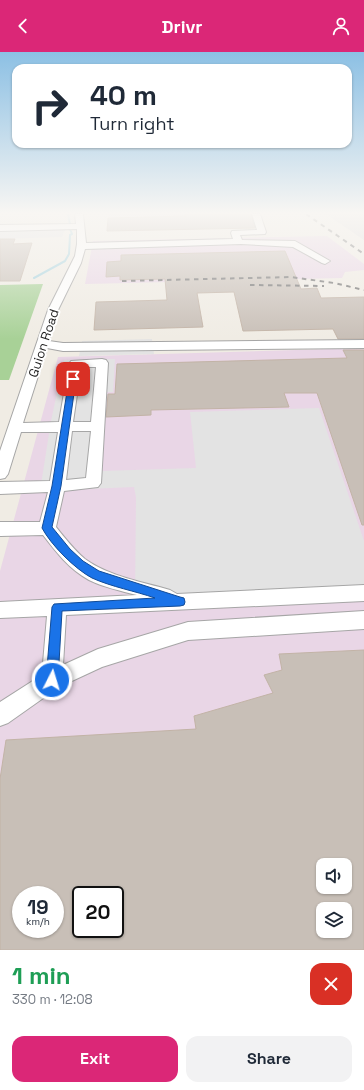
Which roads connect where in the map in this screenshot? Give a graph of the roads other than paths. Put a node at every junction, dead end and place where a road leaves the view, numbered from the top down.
1 (79, 256) edge
2 (315, 256) edge
3 (324, 261) dead end
4 (42, 344) junction
5 (364, 344) edge
6 (66, 426) junction
7 (98, 426) junction
8 (15, 428) junction
9 (4, 450) edge
10 (0, 474) edge
11 (56, 486) junction
12 (0, 488) edge
13 (47, 528) junction
14 (0, 529) edge
15 (364, 593) edge
16 (180, 602) junction
17 (57, 607) junction
18 (0, 610) edge
19 (364, 620) edge
20 (52, 680) junction
21 (0, 715) edge

1 - 4 street, Guion Road
2 - 3 street
4 - 5 street
4 - 8 street, Guion Road
6 - 7 street
6 - 7 street
6 - 8 street
6 - 11 street
7 - 11 street
8 - 9 street, Guion Road
9 - 10 street, Guion Road
11 - 12 street
11 - 13 street
13 - 14 street
13 - 16 street
15 - 16 street
16 - 17 street
17 - 18 street
17 - 20 street
19 - 20 street
20 - 21 street

